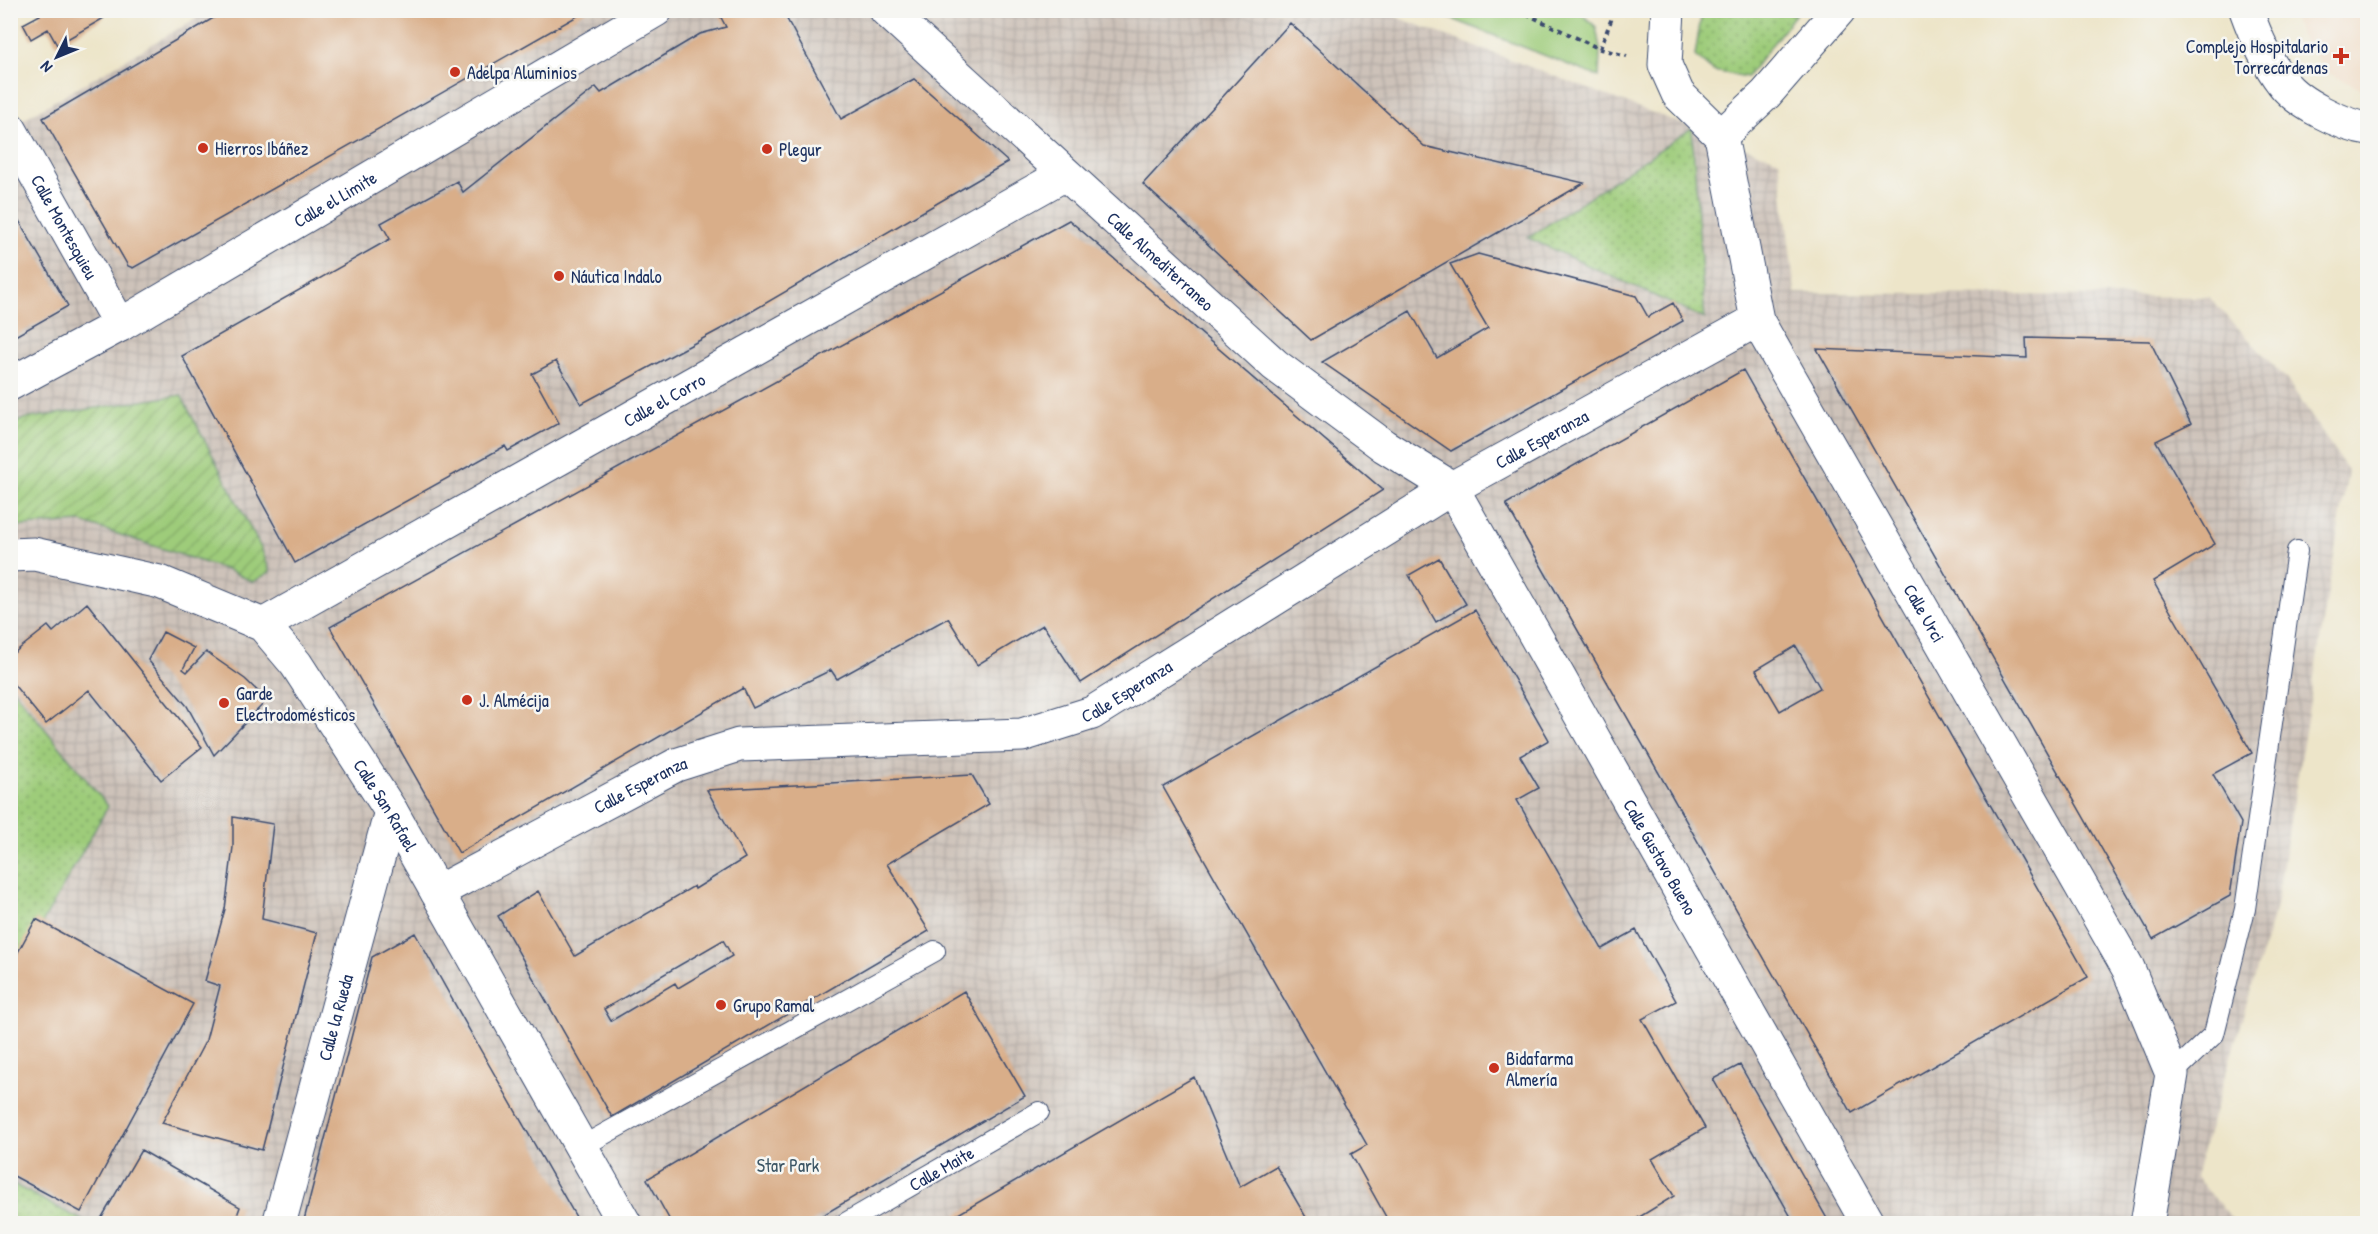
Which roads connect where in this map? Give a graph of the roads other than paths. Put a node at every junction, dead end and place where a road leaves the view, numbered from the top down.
1 (656, 10) edge
2 (886, 10) edge
3 (1668, 10) edge
4 (2246, 10) edge
5 (1836, 14) edge
6 (10, 129) edge
7 (2367, 129) edge
8 (1721, 136) junction
9 (1065, 174) junction
10 (1757, 320) junction
11 (120, 325) junction
12 (10, 384) edge
13 (1452, 488) junction
14 (2297, 551) dead end
15 (10, 555) edge
16 (263, 625) junction
17 (391, 811) junction
18 (437, 892) junction
19 (936, 951) dead end
20 (2172, 1074) junction
21 (1040, 1112) dead end
22 (581, 1147) junction
23 (279, 1224) edge
24 (624, 1224) edge
25 (844, 1224) edge
26 (1868, 1224) edge
27 (2147, 1224) edge

1 - 11 street, Calle el Limite
2 - 9 street, Calle Almediterraneo
3 - 8 street
4 - 7 street
5 - 8 street
6 - 11 street, Calle Montesquieu
8 - 10 street, Calle Urci
9 - 13 street, Calle Almediterraneo
9 - 16 street, Calle el Corro
10 - 13 street, Calle Esperanza
10 - 20 street, Calle Urci
11 - 12 street, Calle el Limite
13 - 18 street, Calle Esperanza
13 - 26 street, Calle Gustavo Bueno
14 - 20 lane
15 - 16 street, Calle San Rafael
16 - 17 street, Calle San Rafael
17 - 18 street, Calle San Rafael
17 - 23 street, Calle la Rueda
18 - 22 street, Calle San Rafael
19 - 22 lane
20 - 27 street
21 - 25 lane, Calle Maite
22 - 24 street, Calle San Rafael

